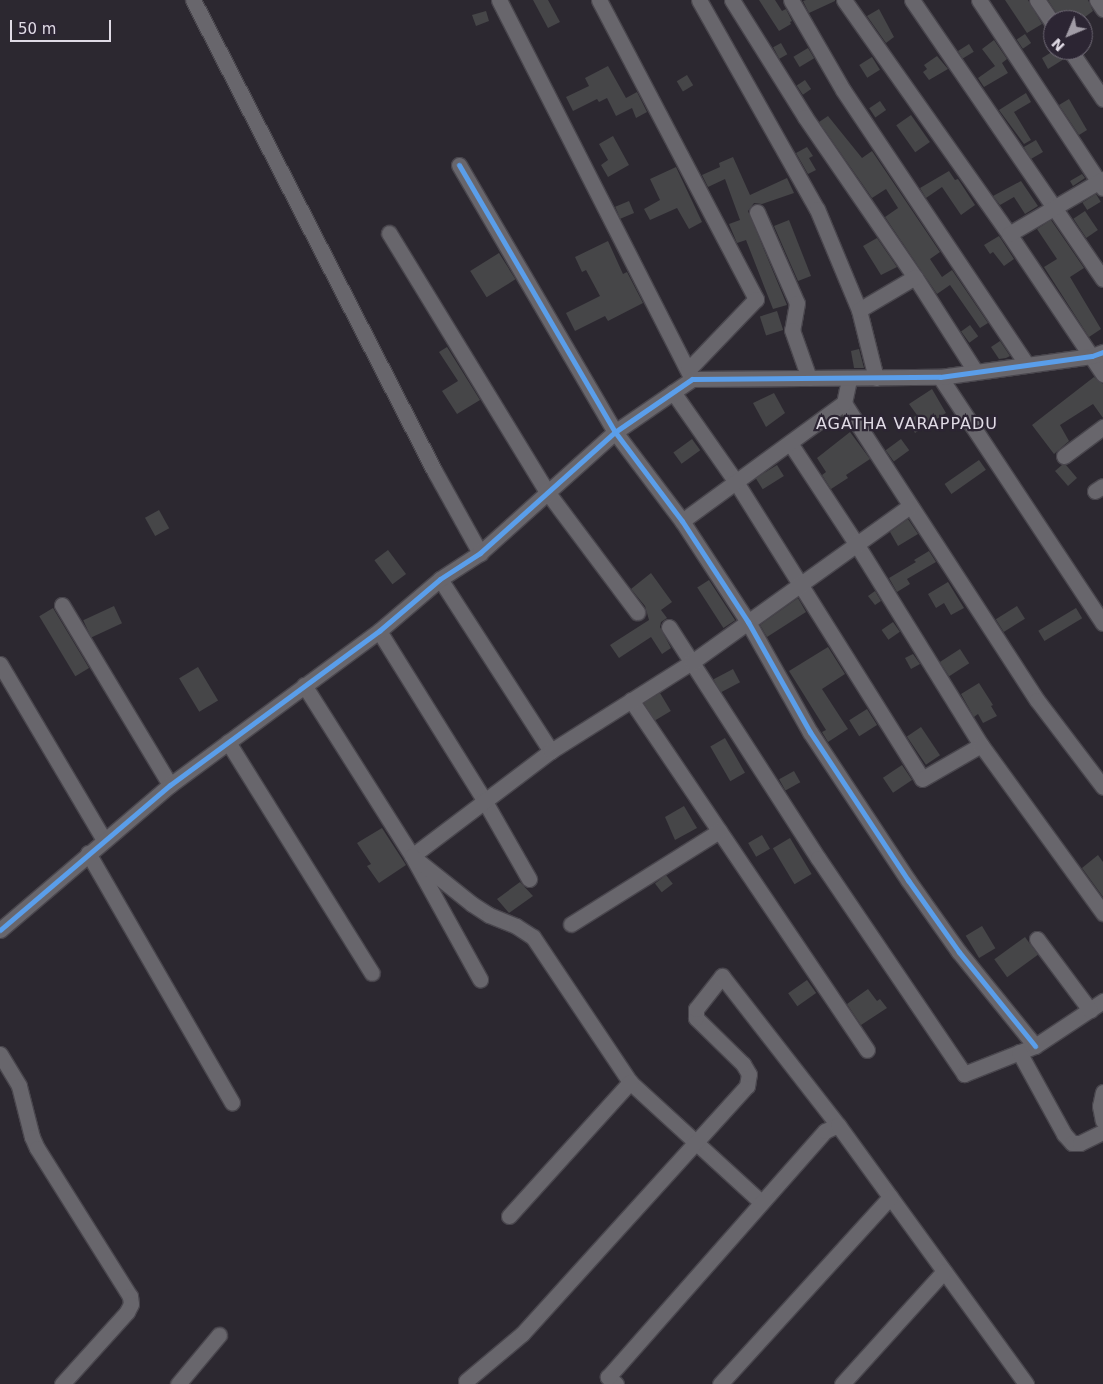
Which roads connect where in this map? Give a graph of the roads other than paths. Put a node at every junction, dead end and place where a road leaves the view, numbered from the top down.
1 (193, 0) edge
2 (499, 0) edge
3 (599, 0) edge
4 (699, 0) edge
5 (732, 0) edge
6 (791, 0) edge
7 (844, 0) edge
8 (912, 0) edge
9 (979, 0) edge
10 (1097, 0) edge
11 (1103, 9) edge
12 (1077, 60) edge
13 (1103, 99) edge
14 (459, 165) dead end
15 (1102, 183) edge
16 (1054, 207) junction
17 (757, 212) dead end
18 (389, 233) dead end
19 (1009, 234) junction
20 (915, 277) junction
21 (1103, 279) edge
22 (859, 310) junction
23 (1097, 354) edge
24 (1027, 365) junction
25 (975, 372) junction
26 (690, 374) junction
27 (1103, 374) edge
28 (940, 377) junction
29 (809, 378) junction
30 (876, 378) junction
31 (849, 379) junction
32 (673, 392) junction
33 (844, 403) junction
34 (1103, 427) edge
35 (615, 432) junction
36 (790, 443) junction
37 (1064, 456) dead end
38 (736, 482) junction
39 (548, 493) junction
40 (910, 506) junction
41 (682, 521) junction
42 (857, 545) junction
43 (480, 553) junction
44 (440, 579) junction
45 (801, 585) junction
46 (62, 605) dead end
47 (637, 612) dead end
48 (748, 622) junction
49 (1103, 623) edge
50 (669, 627) dead end
51 (379, 632) junction
52 (692, 662) junction
53 (0, 664) edge
54 (304, 686) junction
55 (631, 700) junction
56 (228, 742) junction
57 (981, 745) junction
58 (551, 751) junction
59 (170, 785) junction
60 (1103, 787) edge
61 (484, 800) junction
62 (719, 831) junction
63 (104, 840) junction
64 (88, 853) junction
65 (412, 856) junction
66 (529, 879) dead end
67 (1103, 913) edge
68 (570, 924) dead end
69 (0, 930) edge
70 (1037, 939) dead end
71 (372, 973) dead end
72 (480, 979) dead end
73 (1097, 1006) edge
74 (1034, 1046) junction
75 (867, 1050) dead end
76 (1019, 1052) junction
77 (0, 1054) edge
78 (630, 1082) junction
79 (1103, 1092) edge
80 (232, 1102) dead end
81 (1103, 1121) edge
82 (838, 1125) junction
83 (1103, 1132) edge
84 (696, 1143) junction
85 (890, 1197) junction
86 (761, 1202) junction
87 (509, 1216) dead end
88 (944, 1271) junction
89 (219, 1335) dead end
90 (609, 1382) edge
91 (467, 1383) edge
92 (62, 1384) edge
93 (178, 1384) edge
94 (720, 1384) edge
95 (842, 1384) edge
96 (1026, 1384) edge

1 - 43 street
2 - 26 street
3 - 26 street
4 - 22 street
5 - 20 street
6 - 24 street
7 - 19 street
8 - 16 street
9 - 15 street
10 - 11 street
12 - 13 street
14 - 35 street
15 - 16 street
16 - 19 street
16 - 21 street
17 - 29 street
18 - 39 street
19 - 23 street
20 - 22 street
20 - 25 street
22 - 30 street
23 - 24 street
23 - 27 street
24 - 25 street
25 - 28 street
26 - 29 street
26 - 32 street
28 - 30 street
28 - 49 street
29 - 31 street
30 - 31 street
31 - 33 street
32 - 35 street
32 - 38 street
33 - 36 street
33 - 40 street
34 - 37 street
35 - 39 street
35 - 41 street
36 - 38 street
36 - 42 street
38 - 41 street
38 - 45 street
39 - 43 street
39 - 47 street
40 - 42 street
40 - 60 street
41 - 48 street
42 - 45 street
42 - 57 street
43 - 44 street
44 - 51 street
44 - 58 street
45 - 48 street
45 - 57 street
46 - 59 street
48 - 52 street
48 - 74 street
50 - 52 street
51 - 54 street
51 - 61 street
52 - 55 street
52 - 76 street
53 - 63 street
54 - 56 street
54 - 65 street
55 - 58 street
55 - 62 street
56 - 59 street
56 - 71 street
57 - 67 street
58 - 61 street
59 - 63 street
61 - 65 street
61 - 66 street
62 - 68 street
62 - 75 street
63 - 64 street
64 - 69 street
64 - 80 street
65 - 72 street
65 - 78 street
70 - 73 street
73 - 74 street
74 - 76 street
76 - 83 street
77 - 92 street
78 - 84 street
78 - 87 street
79 - 81 street
82 - 84 street
82 - 85 street
82 - 86 street
84 - 86 street
84 - 91 street
85 - 88 street
85 - 94 street
86 - 90 street
88 - 95 street
88 - 96 street
89 - 93 street

